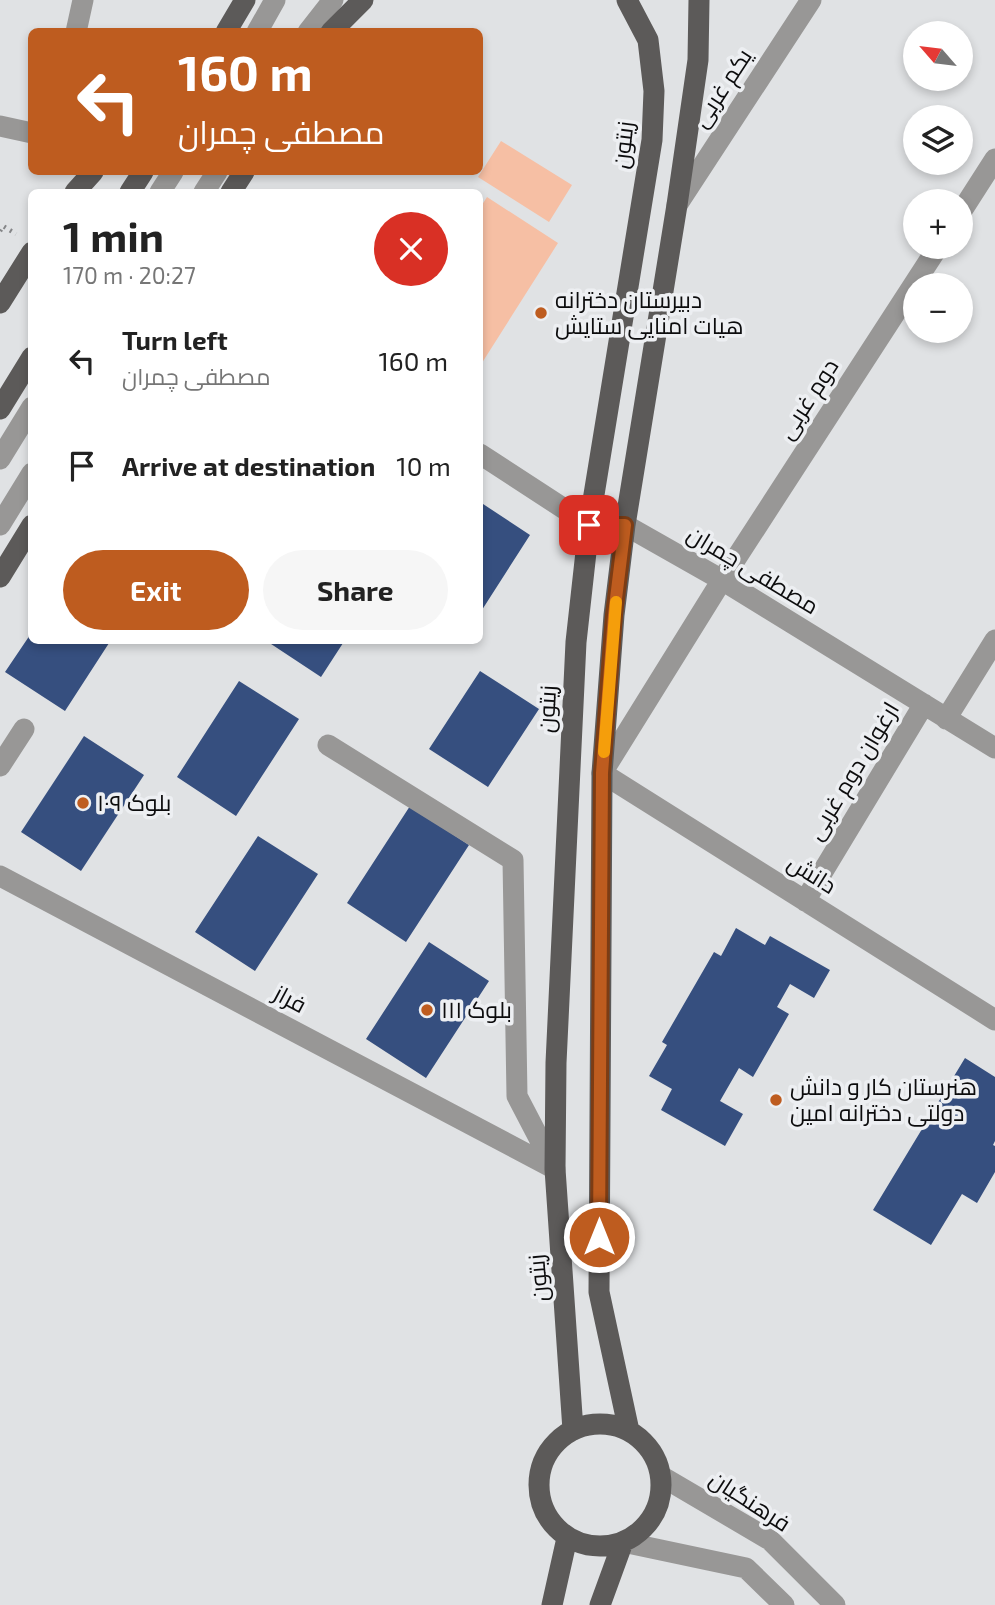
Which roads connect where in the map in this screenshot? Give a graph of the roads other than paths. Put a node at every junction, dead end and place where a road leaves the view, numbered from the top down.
1 (83, 0) edge
2 (245, 0) edge
3 (275, 0) edge
4 (333, 0) edge
5 (363, 0) edge
6 (627, 0) edge
7 (699, 0) edge
8 (811, 0) edge
9 (77, 28) edge
10 (228, 28) edge
11 (259, 28) edge
12 (311, 28) edge
13 (335, 28) edge
14 (0, 126) edge
15 (28, 132) edge
16 (995, 159) edge
17 (90, 175) edge
18 (78, 189) edge
19 (973, 193) edge
20 (677, 205) junction
21 (28, 258) edge
22 (930, 259) edge
23 (0, 303) edge
24 (28, 364) edge
25 (0, 410) edge
26 (28, 414) edge
27 (483, 456) edge
28 (0, 459) edge
29 (28, 480) edge
30 (0, 525) edge
31 (589, 525) junction
32 (625, 525) junction
33 (28, 532) edge
34 (0, 577) edge
35 (722, 580) junction
36 (995, 640) edge
37 (924, 704) junction
38 (946, 719) junction
39 (24, 729) dead end
40 (328, 745) dead end
41 (995, 748) edge
42 (0, 766) edge
43 (602, 773) junction
44 (0, 876) edge
45 (805, 901) junction
46 (995, 1020) edge
47 (555, 1169) junction
48 (573, 1430) junction
49 (629, 1431) junction
50 (661, 1476) junction
51 (567, 1538) junction
52 (624, 1542) junction
53 (552, 1605) edge
54 (600, 1605) edge
55 (783, 1605) edge
56 (835, 1605) edge

1 - 9 street
2 - 10 main road
3 - 11 street
4 - 12 street
5 - 13 main road
6 - 31 main road, زیتون
7 - 20 main road
8 - 20 street, یکم غربی
14 - 15 street
16 - 19 street
17 - 18 main road
20 - 32 main road
21 - 23 main road
22 - 35 street, دوم غربی
24 - 25 main road
26 - 28 street
27 - 31 street
29 - 30 street
31 - 32 street, مصطفی چمران
31 - 47 main road, زیتون
32 - 35 street, مصطفی چمران
32 - 43 main road
33 - 34 main road
35 - 37 street, مصطفی چمران
35 - 43 street, دوم غربی
36 - 38 street
37 - 38 street, مصطفی چمران
37 - 45 street, ارغوان دوم غربی
38 - 41 street, مصطفی چمران
39 - 42 street
40 - 47 street
43 - 45 street, دانش
43 - 49 main road
44 - 47 street, فراز
45 - 46 street, دانش
47 - 48 main road, زیتون
48 - 49 main road
48 - 51 main road
49 - 50 main road
50 - 52 main road
50 - 56 street, فرهنگیان
51 - 52 main road
51 - 53 main road
52 - 54 main road
52 - 55 street

